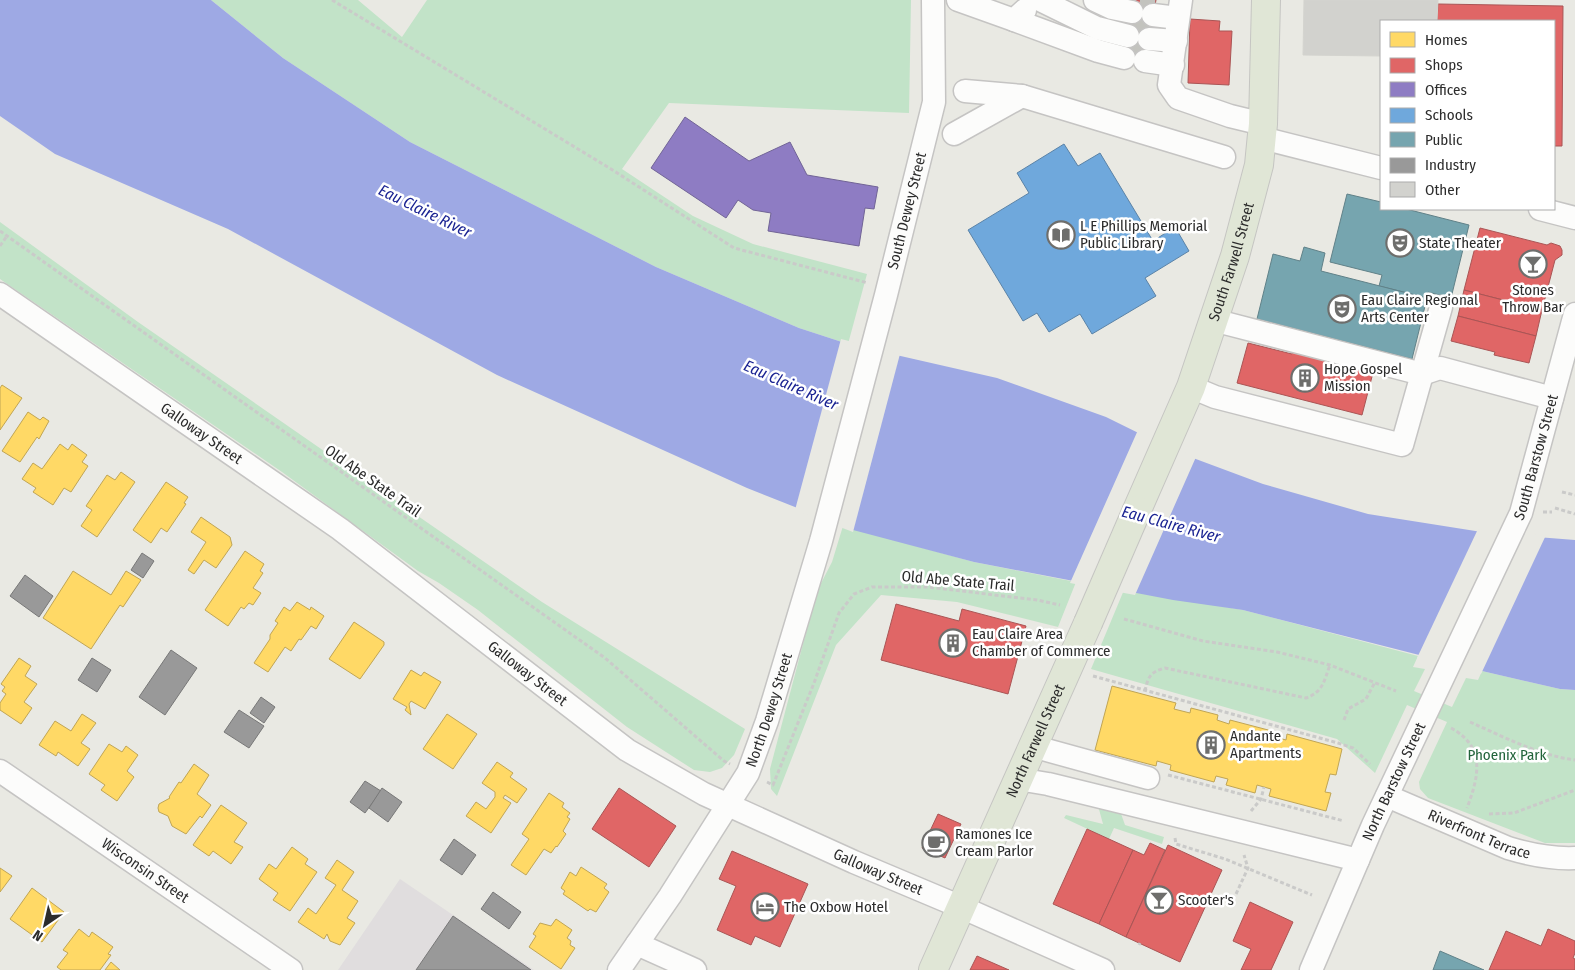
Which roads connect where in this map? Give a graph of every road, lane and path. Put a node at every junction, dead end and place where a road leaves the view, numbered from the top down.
1 (332, 0) edge
2 (933, 0) edge
3 (958, 0) edge
4 (1069, 0) edge
5 (1096, 0) edge
6 (1266, 0) edge
7 (1030, 7) edge
8 (1177, 31) edge
9 (1140, 34) junction
10 (965, 91) dead end
11 (1022, 96) junction
12 (1262, 131) junction
13 (954, 134) dead end
14 (1224, 157) dead end
15 (1380, 168) edge
16 (1544, 210) edge
17 (1575, 218) edge
18 (0, 231) edge
19 (7, 236) junction
20 (0, 246) edge
21 (888, 289) junction
22 (0, 294) edge
23 (1442, 307) dead end
24 (1575, 314) edge
25 (1213, 320) junction
26 (1422, 374) junction
27 (1191, 387) junction
28 (1552, 398) junction
29 (853, 419) joint
30 (1562, 492) dead end
31 (1575, 495) edge
32 (1556, 508) dead end
33 (1137, 510) joint
34 (1543, 512) dead end
35 (1552, 512) dead end
36 (1575, 514) edge
37 (1481, 594) joint
38 (1060, 605) dead end
39 (1124, 619) dead end
40 (1330, 666) junction
41 (1093, 676) dead end
42 (1375, 682) junction
43 (1145, 691) junction
44 (1396, 691) dead end
45 (1344, 720) dead end
46 (1470, 722) dead end
47 (1452, 728) dead end
48 (1032, 746) junction
49 (1575, 760) edge
50 (724, 761) dead end
51 (1370, 764) dead end
52 (0, 772) edge
53 (1156, 776) joint
54 (1018, 779) junction
55 (773, 785) dead end
56 (1575, 790) edge
57 (1387, 796) junction
58 (729, 805) junction
59 (1169, 813) junction
60 (1489, 814) dead end
61 (1344, 822) dead end
62 (1460, 826) junction
63 (1575, 858) edge
64 (1358, 860) junction
65 (1312, 895) dead end
66 (961, 907) junction
67 (638, 944) junction
68 (291, 970) edge
69 (620, 970) edge
70 (695, 970) edge
71 (933, 970) edge
72 (1104, 970) edge
73 (1311, 970) edge

1 - 21 path
2 - 21 street, South Dewey Street
3 - 7 street
4 - 9 street
5 - 9 street
6 - 12 main road, South Farwell Street
7 - 9 street
7 - 9 street
8 - 9 street
8 - 9 street
8 - 12 street
10 - 11 street
11 - 13 street
11 - 14 street
12 - 15 street
12 - 25 main road, South Farwell Street
16 - 17 street
18 - 19 path, Old Abe State Trail
19 - 20 path
19 - 50 path, Old Abe State Trail
21 - 29 street, South Dewey Street
22 - 58 street, Galloway Street
23 - 26 street
24 - 28 street, South Barstow Street
25 - 26 street
25 - 27 main road, South Farwell Street
26 - 27 street
26 - 28 street
27 - 33 main road, South Farwell Street
28 - 37 street, South Barstow Street
29 - 58 street, North Dewey Street
30 - 31 path
32 - 36 path
33 - 48 main road, North Farwell Street, bridge
34 - 35 path
37 - 57 street, North Barstow Street
38 - 55 path, Old Abe State Trail
39 - 40 path
40 - 42 path
40 - 43 path
41 - 43 path
42 - 44 path
42 - 45 path
43 - 51 path
46 - 49 path
47 - 62 path
48 - 53 street
48 - 54 main road, North Farwell Street
52 - 68 street, Wisconsin Street
53 - 61 path
54 - 59 street
54 - 66 main road, North Farwell Street
56 - 60 path
57 - 62 street, Riverfront Terrace
57 - 64 street, North Barstow Street
58 - 66 street, Galloway Street
58 - 67 street, North Dewey Street
59 - 64 street
59 - 65 path
62 - 63 street, Riverfront Terrace
64 - 73 street, North Barstow Street
66 - 71 main road, North Farwell Street
66 - 72 street, Galloway Street
67 - 69 street, North Dewey Street
67 - 70 street

